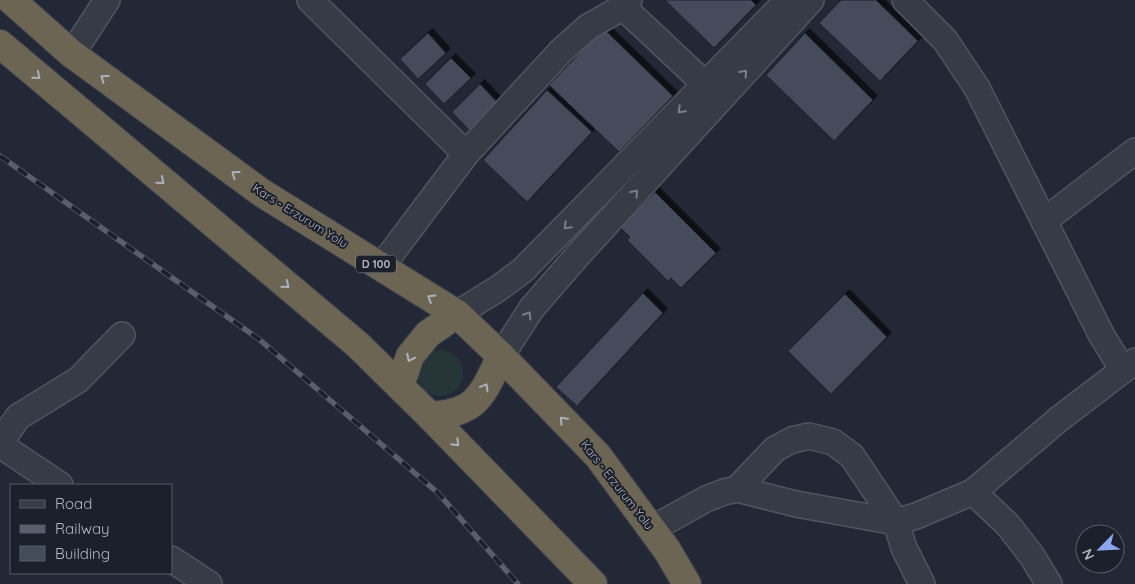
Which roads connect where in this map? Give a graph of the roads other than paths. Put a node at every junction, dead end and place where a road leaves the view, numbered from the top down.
1 (11, 0) edge
2 (108, 0) edge
3 (310, 0) edge
4 (788, 0) edge
5 (811, 0) edge
6 (905, 0) edge
7 (626, 3) edge
8 (0, 44) edge
9 (72, 54) junction
10 (706, 85) junction
11 (1135, 151) edge
12 (466, 154) junction
13 (1044, 221) junction
14 (381, 267) junction
15 (457, 314) junction
16 (122, 335) dead end
17 (501, 356) junction
18 (1129, 366) edge
19 (400, 386) junction
20 (430, 416) junction
21 (0, 444) edge
22 (59, 484) edge
23 (737, 489) junction
24 (973, 492) junction
25 (896, 522) junction
26 (652, 529) junction
27 (172, 560) edge
28 (209, 584) edge
29 (593, 584) edge
30 (687, 584) edge
31 (922, 584) edge
32 (1049, 584) edge

1 - 9 highway, Kars - Erzurum Yolu / D 100
2 - 9 street
3 - 12 street
4 - 10 street
17 -> 5 street
6 - 13 street
7 - 10 street
7 - 12 street
8 -> 19 highway
14 -> 9 highway, Kars - Erzurum Yolu / D 100
10 -> 15 street
11 - 13 street
12 - 14 street
13 - 18 street
15 -> 14 highway, Kars - Erzurum Yolu / D 100
15 - 17 highway, Kars - Erzurum Yolu / D 100
15 -> 19 highway
16 - 21 street
20 -> 17 highway
26 -> 17 highway, Kars - Erzurum Yolu / D 100
18 - 24 street
19 - 20 highway
20 -> 29 highway
21 - 22 street
23 - 25 street
23 - 25 street
23 - 26 street
24 - 25 street
24 - 32 street
25 - 31 street
26 - 30 highway, Kars - Erzurum Yolu / D 100
27 - 28 street

